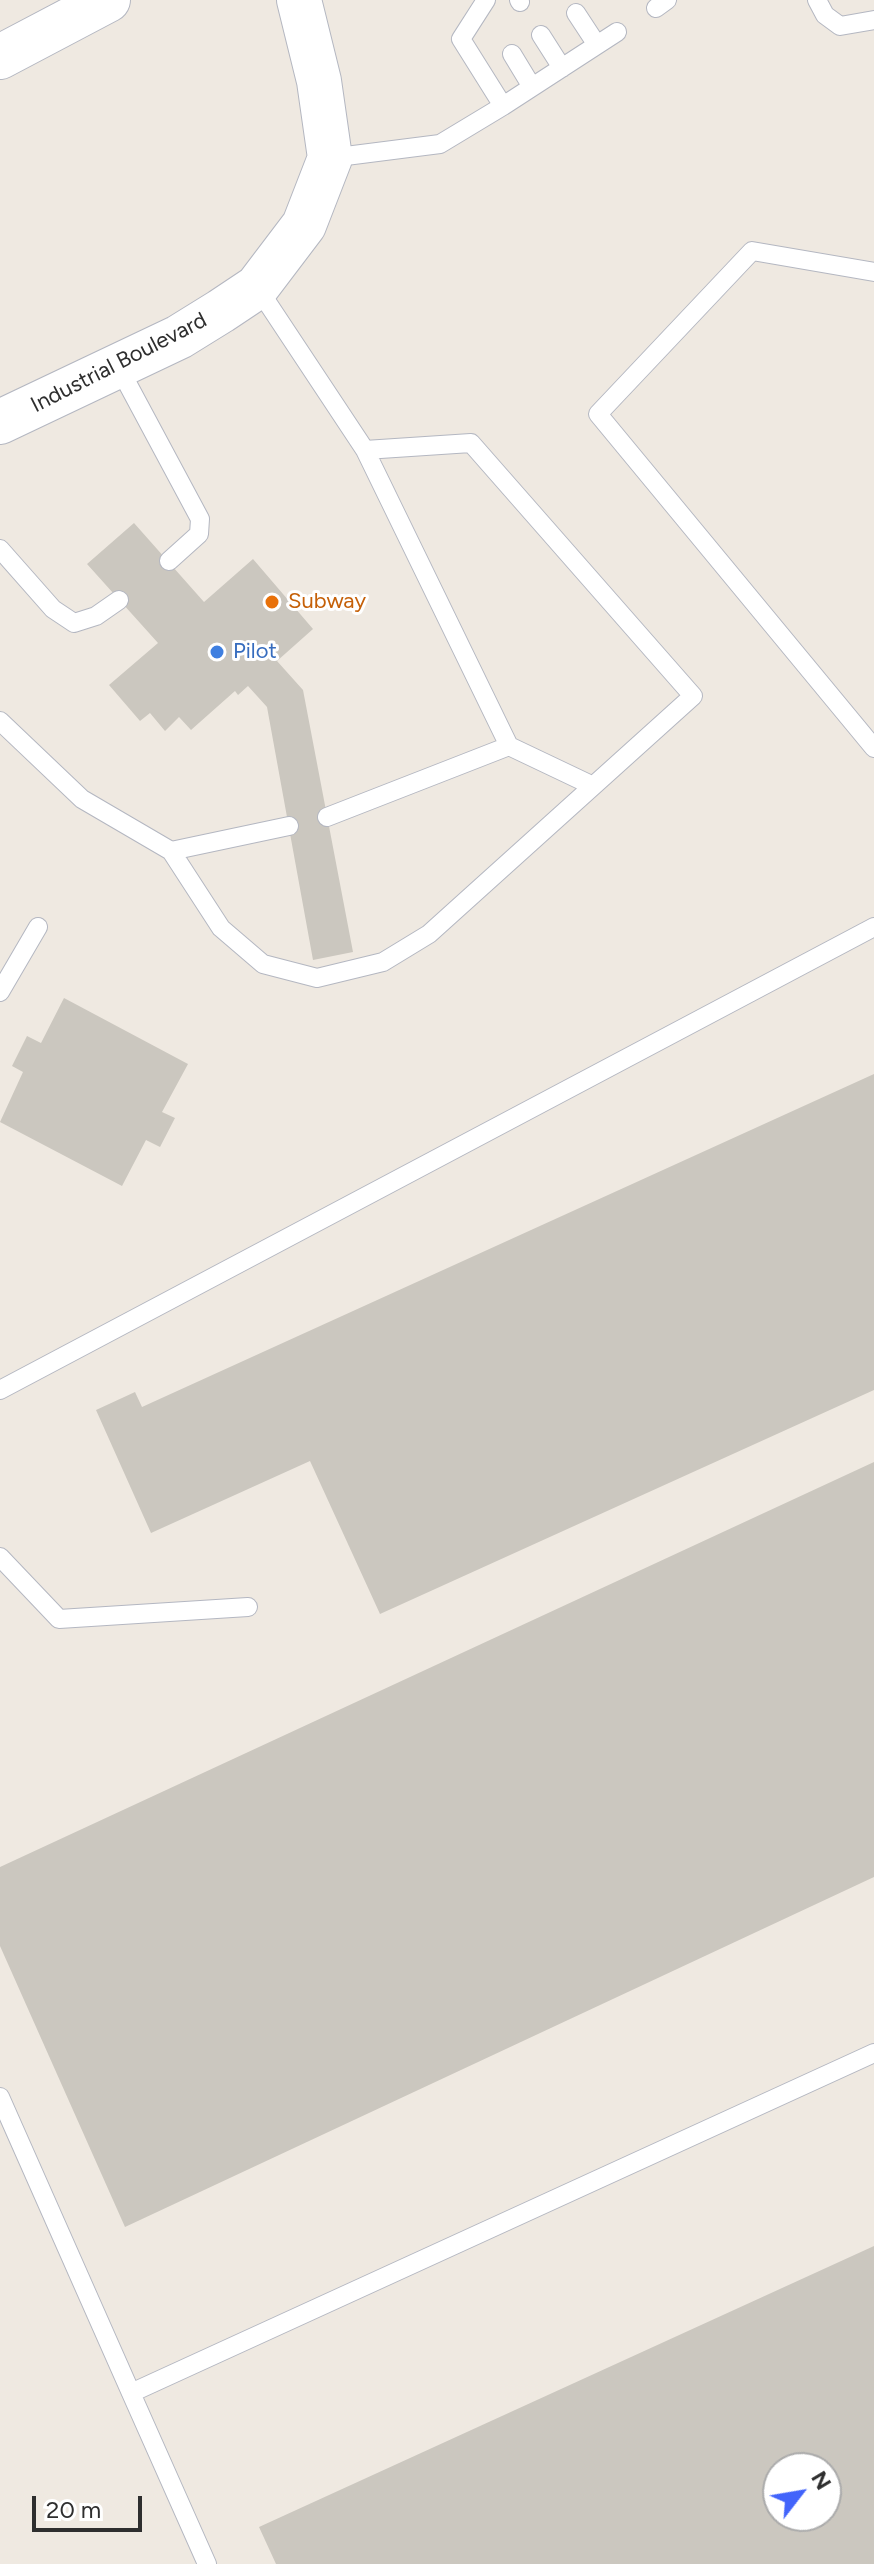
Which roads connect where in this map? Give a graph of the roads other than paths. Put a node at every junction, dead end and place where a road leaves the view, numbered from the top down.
1 (108, 0) edge
2 (299, 0) edge
3 (817, 0) edge
4 (483, 2) edge
5 (576, 13) dead end
6 (491, 20) dead end
7 (874, 20) edge
8 (617, 32) dead end
9 (541, 35) dead end
10 (597, 45) junction
11 (512, 54) dead end
12 (0, 57) edge
13 (562, 68) junction
14 (532, 87) junction
15 (503, 106) junction
16 (330, 158) junction
17 (874, 272) edge
18 (257, 287) junction
19 (118, 366) junction
20 (0, 422) edge
21 (365, 450) junction
22 (0, 549) edge
23 (169, 561) dead end
24 (119, 600) dead end
25 (0, 721) edge
26 (509, 746) junction
27 (874, 748) edge
28 (591, 785) junction
29 (327, 817) dead end
30 (289, 826) dead end
31 (171, 851) junction
32 (38, 927) dead end
33 (874, 927) edge
34 (0, 992) edge
35 (0, 1390) edge
36 (0, 1557) edge
37 (248, 1607) dead end
38 (874, 2053) edge
39 (0, 2097) edge
40 (131, 2393) junction
41 (207, 2564) edge

1 - 12 street
2 - 16 street, Industrial Boulevard
3 - 7 lane
4 - 6 lane
4 - 15 lane
5 - 10 lane
8 - 10 lane
9 - 13 lane
10 - 13 lane
11 - 14 lane
13 - 14 lane
14 - 15 lane
15 - 16 lane
16 - 18 street, Industrial Boulevard
17 - 27 lane
18 - 19 street, Industrial Boulevard
18 - 21 lane
19 - 20 street, Industrial Boulevard
19 - 23 lane
21 - 26 lane
21 - 28 lane
22 - 24 lane
25 - 31 lane
26 - 28 lane
26 - 29 lane
28 - 31 lane
30 - 31 lane
32 - 34 lane
33 - 35 lane
36 - 37 lane
38 - 40 lane
39 - 40 lane
40 - 41 lane

